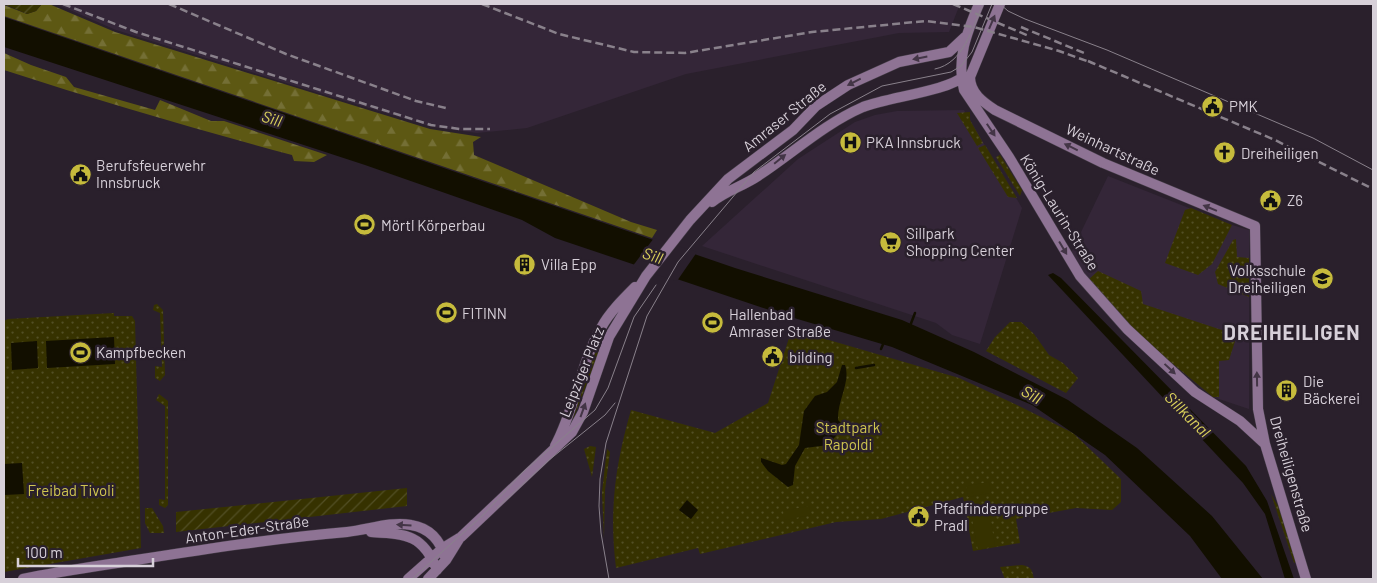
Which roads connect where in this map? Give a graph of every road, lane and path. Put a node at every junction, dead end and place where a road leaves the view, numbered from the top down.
1 (979, 4) edge
2 (1000, 4) edge
3 (965, 37) junction
4 (965, 84) junction
5 (690, 220) junction
6 (1255, 226) joint
7 (646, 276) junction
8 (604, 322) joint
9 (615, 326) joint
10 (1258, 409) junction
11 (1240, 421) junction
12 (1265, 444) junction
13 (549, 453) junction
14 (357, 531) junction
15 (461, 536) junction
16 (442, 548) junction
17 (432, 558) junction
18 (446, 560) junction
19 (437, 570) junction
20 (23, 579) edge
21 (408, 579) edge
22 (428, 579) edge
23 (1306, 579) edge

1 - 3 street
4 -> 2 street, Amraser Straße
3 - 4 street
3 -> 5 street, Amraser Straße
5 -> 4 street, Amraser Straße
6 -> 4 street, Weinhartstraße
4 -> 11 street, König-Laurin-Straße
5 - 7 street, Amraser Straße
10 -> 6 street, Dreiheiligenstraße
7 - 8 street, Amraser Straße
7 - 9 street, Amraser Straße
8 - 13 street, Leipziger Platz
13 -> 9 street, Leipziger Platz
10 - 11 street
10 - 12 street, Dreiheiligenstraße
11 - 12 street, König-Laurin-Straße
12 - 23 street, Dreiheiligenstraße
13 - 15 street
16 -> 14 street, Anton-Eder-Straße
14 - 17 street, Anton-Eder-Straße
14 - 20 street, Anton-Eder-Straße
15 - 16 street
15 - 18 street
16 - 17 street
16 - 18 street, Anton-Eder-Straße
17 - 19 street, Anton-Eder-Straße
17 - 21 street
18 - 19 street
19 - 22 street

